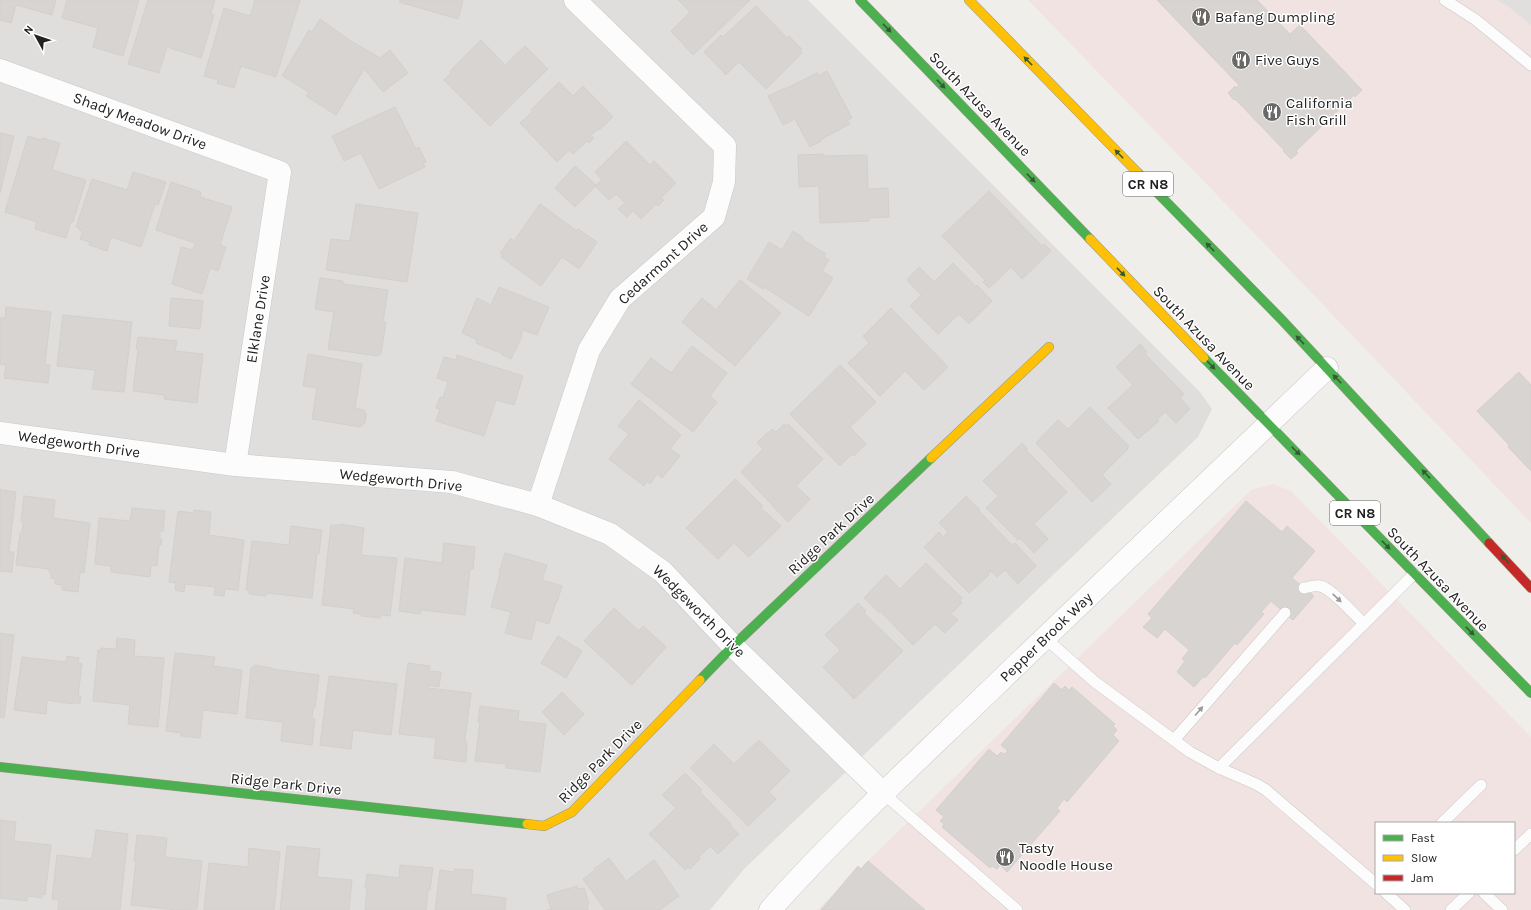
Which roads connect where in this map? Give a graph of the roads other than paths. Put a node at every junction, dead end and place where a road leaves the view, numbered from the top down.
1 (575, 0) edge
2 (860, 0) edge
3 (969, 0) edge
4 (1445, 0) edge
5 (1531, 65) edge
6 (0, 70) edge
7 (280, 172) joint
8 (1050, 347) dead end
9 (1327, 368) junction
10 (1268, 424) junction
11 (0, 433) edge
12 (235, 465) junction
13 (538, 505) junction
14 (1414, 574) junction
15 (1304, 588) dead end
16 (1531, 588) edge
17 (1285, 613) dead end
18 (1364, 624) junction
19 (1045, 638) junction
20 (733, 646) junction
21 (1531, 693) edge
22 (1174, 740) junction
23 (0, 767) edge
24 (1219, 768) junction
25 (1481, 785) dead end
26 (883, 793) junction
27 (1443, 822) edge
28 (1531, 834) edge
29 (1515, 849) edge
30 (1375, 883) edge
31 (1387, 894) edge
32 (1468, 894) edge
33 (1485, 894) edge
34 (770, 910) edge
35 (1017, 910) edge
36 (1405, 910) edge
37 (1451, 910) edge
38 (1502, 910) edge

1 - 13 street, Cedarmont Drive
2 -> 10 main road, South Azusa Avenue / CR N8
9 -> 3 main road, CR N8
4 - 5 lane
6 - 7 street, Shady Meadow Drive
7 - 12 street, Elklane Drive
8 - 20 main road, Ridge Park Drive
9 - 10 street, Pepper Brook Way
16 -> 9 main road, CR N8
10 -> 14 main road, South Azusa Avenue / CR N8
10 - 19 street, Pepper Brook Way
11 - 12 street, Wedgeworth Drive
12 - 13 street, Wedgeworth Drive
13 - 20 street, Wedgeworth Drive
14 - 18 lane
14 -> 21 main road, South Azusa Avenue / CR N8
15 -> 18 lane
22 -> 17 lane
18 - 24 lane
19 - 22 lane
19 - 26 street, Pepper Brook Way
20 - 23 main road, Ridge Park Drive
20 - 26 street, Wedgeworth Drive
22 - 24 lane
24 - 30 lane
25 - 27 lane
26 - 34 street, Pepper Brook Way
26 - 35 lane
28 - 29 lane
31 - 36 lane
32 - 37 lane
33 - 38 lane

